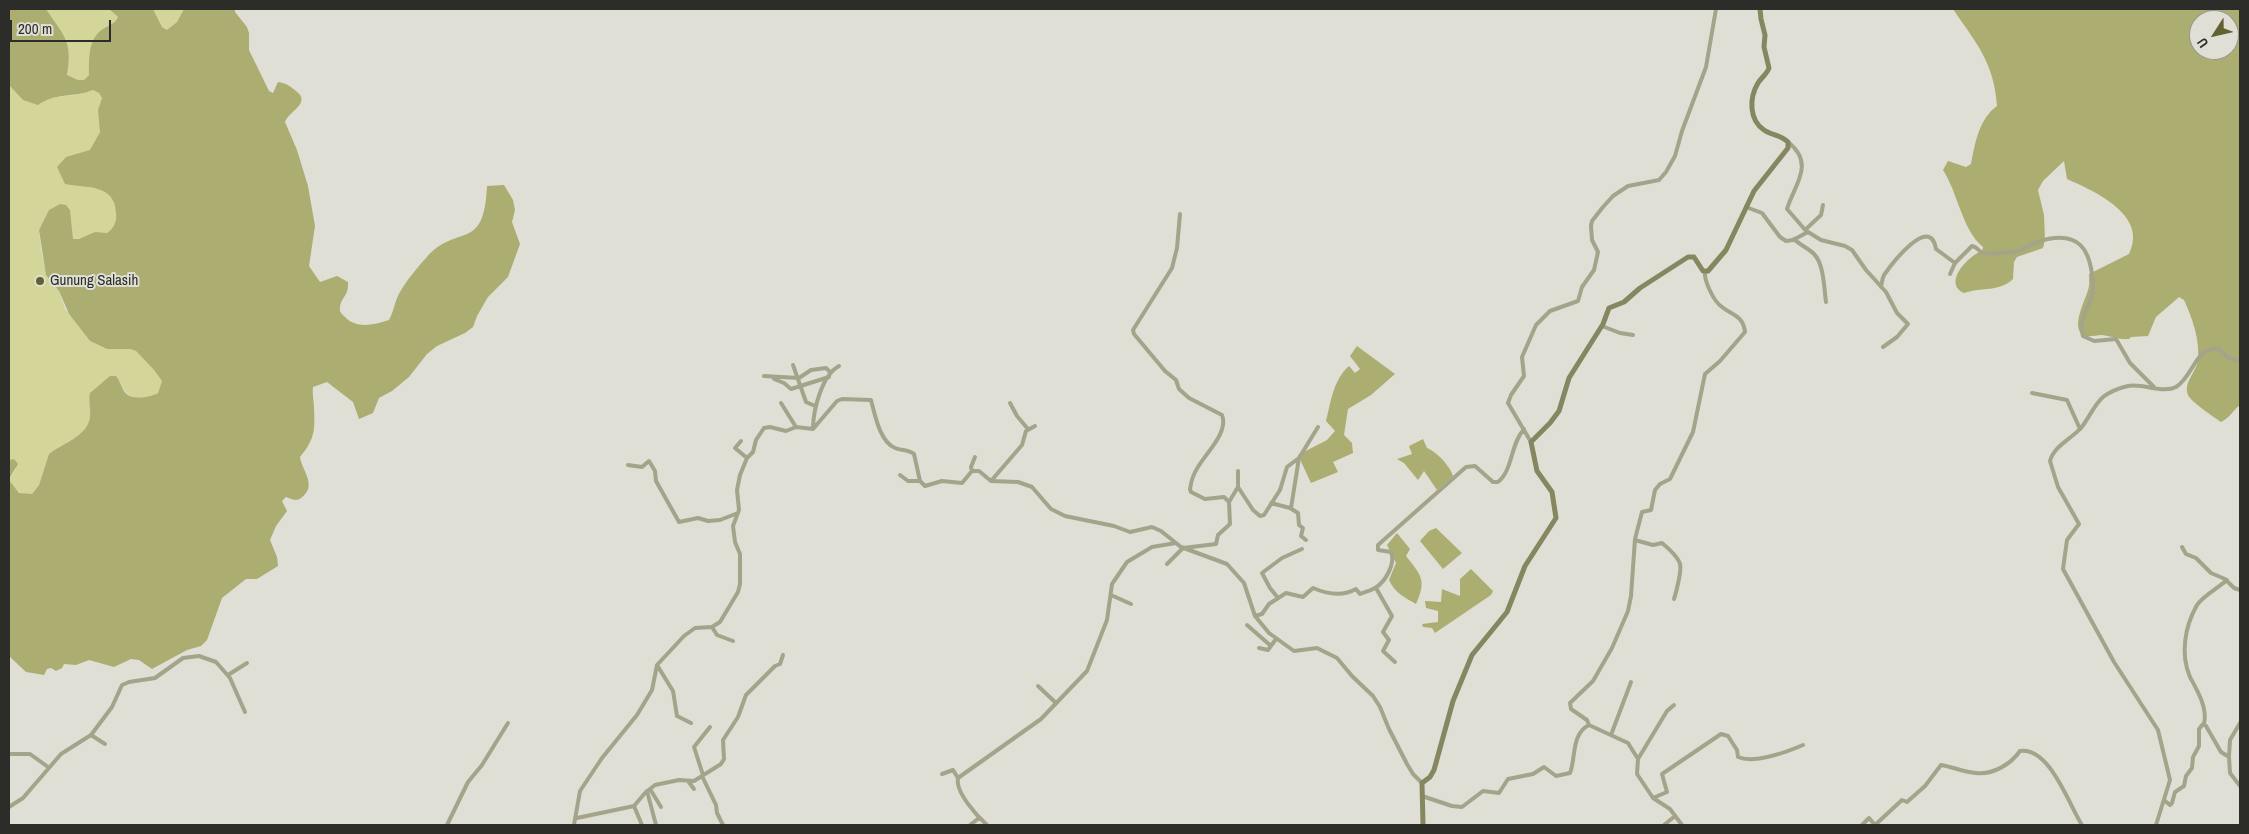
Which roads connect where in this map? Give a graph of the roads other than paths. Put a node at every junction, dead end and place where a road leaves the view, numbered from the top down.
1 (1716, 9) edge
2 (1760, 9) edge
3 (1788, 142) junction
4 (1823, 205) dead end
5 (1746, 207) junction
6 (1180, 214) dead end
7 (1806, 231) junction
8 (1794, 239) junction
9 (1955, 263) junction
10 (1705, 272) junction
11 (1950, 274) dead end
12 (1882, 287) junction
13 (1826, 302) dead end
14 (1602, 326) junction
15 (1633, 335) dead end
16 (1883, 347) dead end
17 (2240, 361) edge
18 (793, 365) dead end
19 (839, 366) dead end
20 (830, 374) junction
21 (764, 376) dead end
22 (770, 376) junction
23 (796, 378) junction
24 (800, 387) junction
25 (2154, 388) junction
26 (2032, 393) dead end
27 (781, 403) dead end
28 (1010, 403) dead end
29 (815, 406) junction
30 (1035, 426) dead end
31 (796, 427) junction
32 (1318, 427) dead end
33 (813, 429) junction
34 (1028, 429) junction
35 (2080, 429) junction
36 (1524, 430) junction
37 (741, 441) dead end
38 (1531, 442) junction
39 (975, 456) dead end
40 (747, 458) junction
41 (1299, 458) junction
42 (628, 465) dead end
43 (972, 471) junction
44 (1238, 471) dead end
45 (900, 475) dead end
46 (920, 481) junction
47 (991, 481) junction
48 (1238, 486) junction
49 (1229, 502) junction
50 (1271, 503) junction
51 (1292, 509) junction
52 (738, 513) junction
53 (1306, 540) dead end
54 (1635, 540) junction
55 (1176, 543) junction
56 (2182, 547) dead end
57 (1183, 548) junction
58 (1302, 549) dead end
59 (1167, 564) dead end
60 (2227, 580) junction
61 (1376, 588) junction
62 (2240, 590) edge
63 (1111, 595) junction
64 (1278, 598) junction
65 (1674, 599) dead end
66 (1131, 604) dead end
67 (1255, 616) junction
68 (1247, 625) dead end
69 (712, 627) junction
70 (1276, 639) junction
71 (733, 640) dead end
72 (1271, 646) junction
73 (1259, 648) dead end
74 (783, 655) dead end
75 (1395, 662) dead end
76 (248, 663) dead end
77 (657, 665) junction
78 (228, 675) junction
79 (1631, 682) dead end
80 (1038, 686) dead end
81 (1056, 703) junction
82 (1674, 705) dead end
83 (245, 712) dead end
84 (508, 723) dead end
85 (691, 723) dead end
86 (2240, 723) edge
87 (2204, 724) junction
88 (1589, 725) junction
89 (710, 727) dead end
90 (91, 734) junction
91 (1611, 734) junction
92 (105, 744) dead end
93 (1803, 745) dead end
94 (9, 754) edge
95 (2229, 756) junction
96 (1638, 759) junction
97 (48, 767) junction
98 (942, 774) dead end
99 (702, 776) junction
100 (958, 778) junction
101 (688, 781) junction
102 (1422, 783) junction
103 (2240, 786) edge
104 (694, 789) dead end
105 (648, 790) junction
106 (1422, 796) junction
107 (1653, 798) junction
108 (2164, 800) junction
109 (634, 806) junction
110 (9, 807) edge
111 (661, 807) dead end
112 (1675, 816) junction
113 (577, 818) junction
114 (980, 818) junction
115 (448, 825) edge
116 (574, 825) edge
117 (642, 825) edge
118 (656, 825) edge
119 (722, 825) edge
120 (970, 825) edge
121 (987, 825) edge
122 (1424, 825) edge
123 (1664, 825) edge
124 (1682, 825) edge
125 (1862, 825) edge
126 (2082, 825) edge
127 (2156, 825) edge

1 - 36 street
2 - 3 street
3 - 5 street
3 - 7 street
4 - 7 street
5 - 8 street
5 - 10 street
6 - 49 street
7 - 8 street
7 - 12 street
8 - 13 street
9 - 11 street
9 - 12 street
9 - 25 street
10 - 14 street
10 - 54 street
12 - 16 street
14 - 15 street
14 - 38 street
17 - 25 street
18 - 23 street
19 - 20 street
20 - 23 street
20 - 24 street
20 - 29 street
21 - 22 street
22 - 23 street
22 - 24 street
23 - 24 street
24 - 29 street
25 - 35 street
26 - 35 street
27 - 31 street
28 - 34 street
29 - 33 street
30 - 34 street
31 - 33 street
31 - 40 street
32 - 41 street
33 - 46 street
34 - 47 street
35 - 108 street
36 - 38 street
36 - 61 street
37 - 40 street
38 - 102 street
39 - 43 street
40 - 52 street
41 - 50 street
41 - 51 street
42 - 52 street
43 - 46 street
43 - 47 street
44 - 48 street
45 - 46 street
47 - 55 street
48 - 49 street
48 - 50 street
49 - 57 street
50 - 51 street
51 - 53 street
52 - 69 street
54 - 65 street
54 - 88 street
55 - 57 street
55 - 63 street
56 - 60 street
57 - 59 street
57 - 67 street
58 - 64 street
60 - 62 street
60 - 87 street
61 - 64 street
61 - 75 street
63 - 66 street
63 - 81 street
64 - 67 street
67 - 70 street
68 - 72 street
69 - 71 street
69 - 77 street
70 - 72 street
70 - 102 street
72 - 73 street
74 - 99 street
76 - 78 street
77 - 85 street
77 - 113 street
78 - 83 street
78 - 90 street
79 - 91 street
80 - 81 street
81 - 100 street
82 - 96 street
84 - 115 street
86 - 95 street
87 - 95 street
87 - 108 street
88 - 91 street
88 - 106 street
89 - 99 street
90 - 92 street
90 - 97 street
91 - 96 street
93 - 107 street
94 - 97 street
95 - 103 street
96 - 107 street
97 - 110 street
98 - 100 street
99 - 101 street
99 - 119 street
100 - 114 street
101 - 104 street
101 - 105 street
102 - 106 street
105 - 109 street
105 - 111 street
105 - 118 street
106 - 122 street
107 - 112 street
108 - 127 street
109 - 113 street
109 - 117 street
112 - 123 street
112 - 124 street
113 - 116 street
114 - 120 street
114 - 121 street
125 - 126 street

